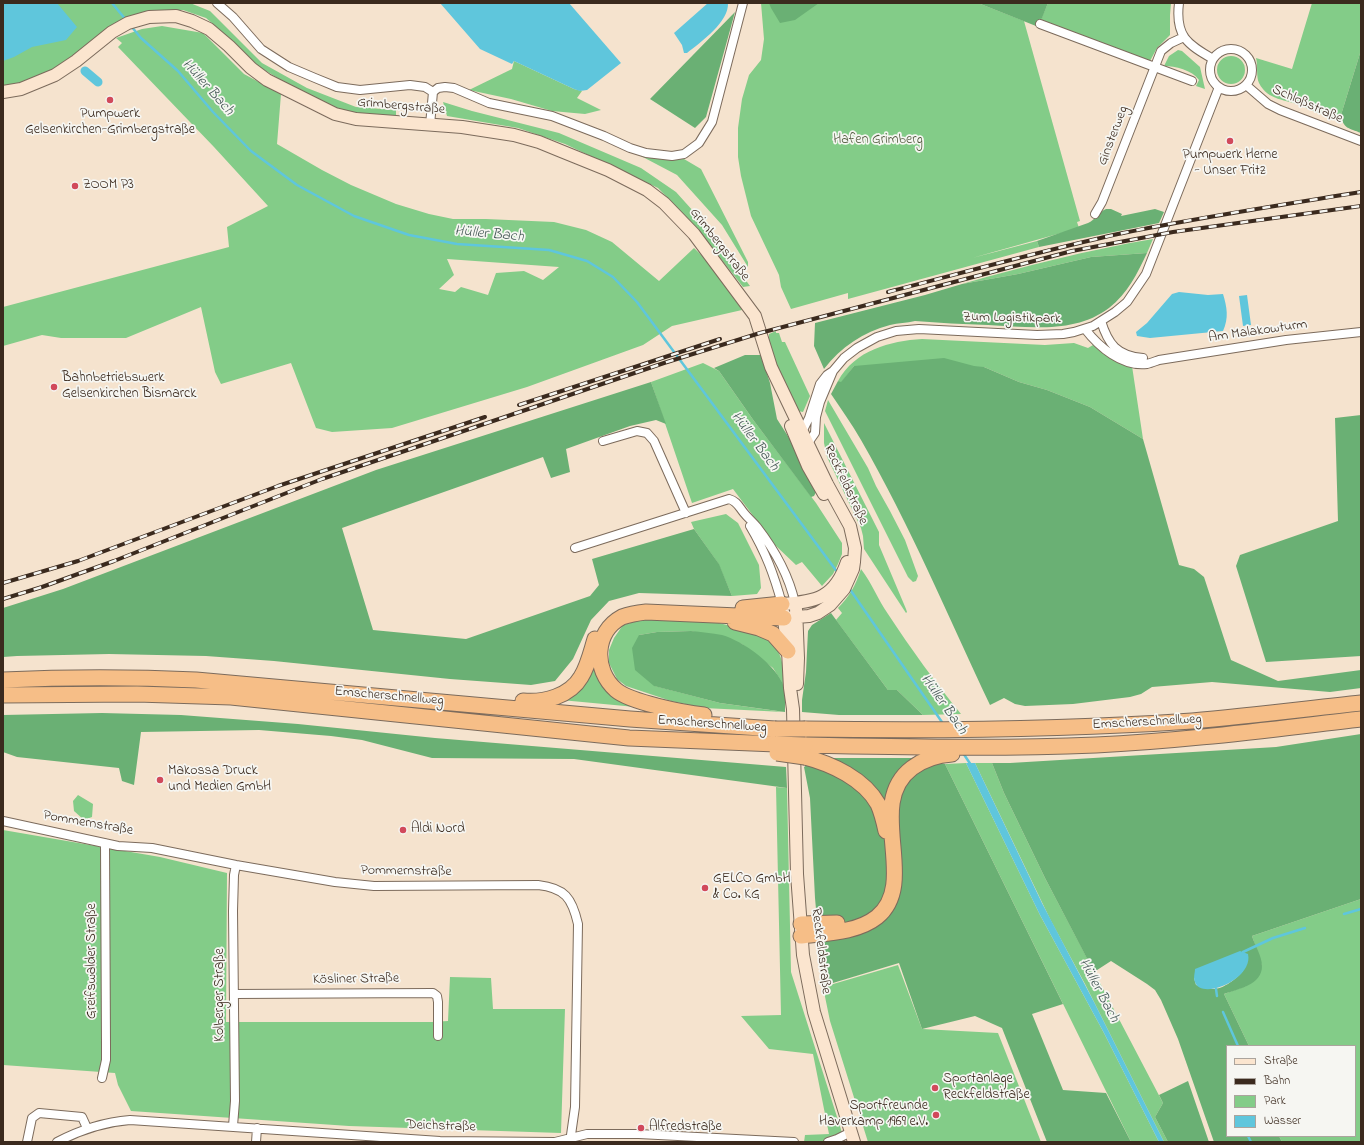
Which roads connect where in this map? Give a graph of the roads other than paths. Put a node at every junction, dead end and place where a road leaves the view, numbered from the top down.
1 (217, 3) edge
2 (744, 3) edge
3 (1179, 3) edge
4 (1040, 24) dead end
5 (1184, 37) junction
6 (1213, 59) junction
7 (1155, 67) junction
8 (1192, 82) dead end
9 (1246, 85) junction
10 (1219, 87) junction
11 (3, 92) edge
12 (433, 92) junction
13 (430, 125) junction
14 (1361, 141) edge
15 (1095, 214) dead end
16 (1101, 321) junction
17 (1085, 329) junction
18 (1361, 332) edge
19 (762, 337) joint
20 (1159, 360) junction
21 (833, 371) junction
22 (802, 440) junction
23 (603, 441) dead end
24 (686, 513) junction
25 (744, 513) junction
26 (575, 548) dead end
27 (789, 610) junction
28 (710, 614) junction
29 (788, 652) junction
30 (3, 680) edge
31 (3, 695) edge
32 (422, 700) junction
33 (1361, 704) edge
34 (793, 709) junction
35 (1361, 719) edge
36 (775, 729) junction
37 (805, 751) junction
38 (944, 751) junction
39 (3, 821) edge
40 (105, 843) junction
41 (236, 865) junction
42 (801, 930) junction
43 (234, 994) junction
44 (438, 1036) dead end
45 (102, 1078) dead end
46 (233, 1126) junction
47 (87, 1128) junction
48 (257, 1128) junction
49 (853, 1137) edge
50 (351, 1139) edge
51 (571, 1140) edge
52 (27, 1142) edge
53 (57, 1142) edge
54 (256, 1142) edge
55 (794, 1142) edge
56 (828, 1142) edge

1 - 12 street, Grimbergstraße
2 - 12 street, Grimbergstraße
3 - 5 street
4 - 7 street
5 - 6 street
5 - 7 street, Ginsterweg
6 - 9 street
6 - 10 street
7 - 8 street
7 - 15 street, Ginsterweg
9 - 10 street
9 - 14 street, Schloßstraße
10 - 16 street, Zum Logistikpark
11 - 13 street, Grimbergstraße
12 - 13 street
13 - 19 street, Grimbergstraße
16 - 17 street, Zum Logistikpark
16 - 20 street, Am Malakowturm
17 - 20 street, Am Malakowturm
17 - 21 street, Zum Logistikpark
18 - 20 street, Am Malakowturm
19 - 22 street, Reckfeldstraße
21 - 22 street, Zum Logistikpark
21 - 22 street, Zum Logistikpark
22 - 27 street, Reckfeldstraße
23 - 24 street
24 - 25 street, Reckfeldstraße
24 - 26 street, Reckfeldstraße
25 - 27 street, Reckfeldstraße
25 - 27 street, Reckfeldstraße
27 - 28 highway
27 - 29 street, Reckfeldstraße
27 - 32 highway
27 - 34 street, Reckfeldstraße
28 - 29 highway
28 - 36 highway
29 - 34 street, Reckfeldstraße
30 - 32 highway, Emscherschnellweg
31 - 37 highway, Emscherschnellweg, bridge
32 - 36 highway, Emscherschnellweg
33 - 36 highway, Emscherschnellweg, bridge
34 - 42 street, Reckfeldstraße
35 - 38 highway, Emscherschnellweg
37 - 38 highway, Emscherschnellweg
37 - 42 highway
38 - 42 highway
39 - 40 street, Pommernstraße
40 - 41 street, Pommernstraße
40 - 45 street, Greifswalder Straße
41 - 43 street, Kolberger Straße
41 - 51 street, Pommernstraße
42 - 49 street, Reckfeldstraße
43 - 44 street, Kösliner Straße
43 - 46 street, Kolberger Straße
46 - 47 street, Deichstraße
46 - 48 street, Deichstraße
47 - 52 street
47 - 53 street, Deichstraße
48 - 50 street, Deichstraße
48 - 54 street
49 - 56 street
50 - 51 street, Deichstraße
51 - 55 street, Deichstraße

